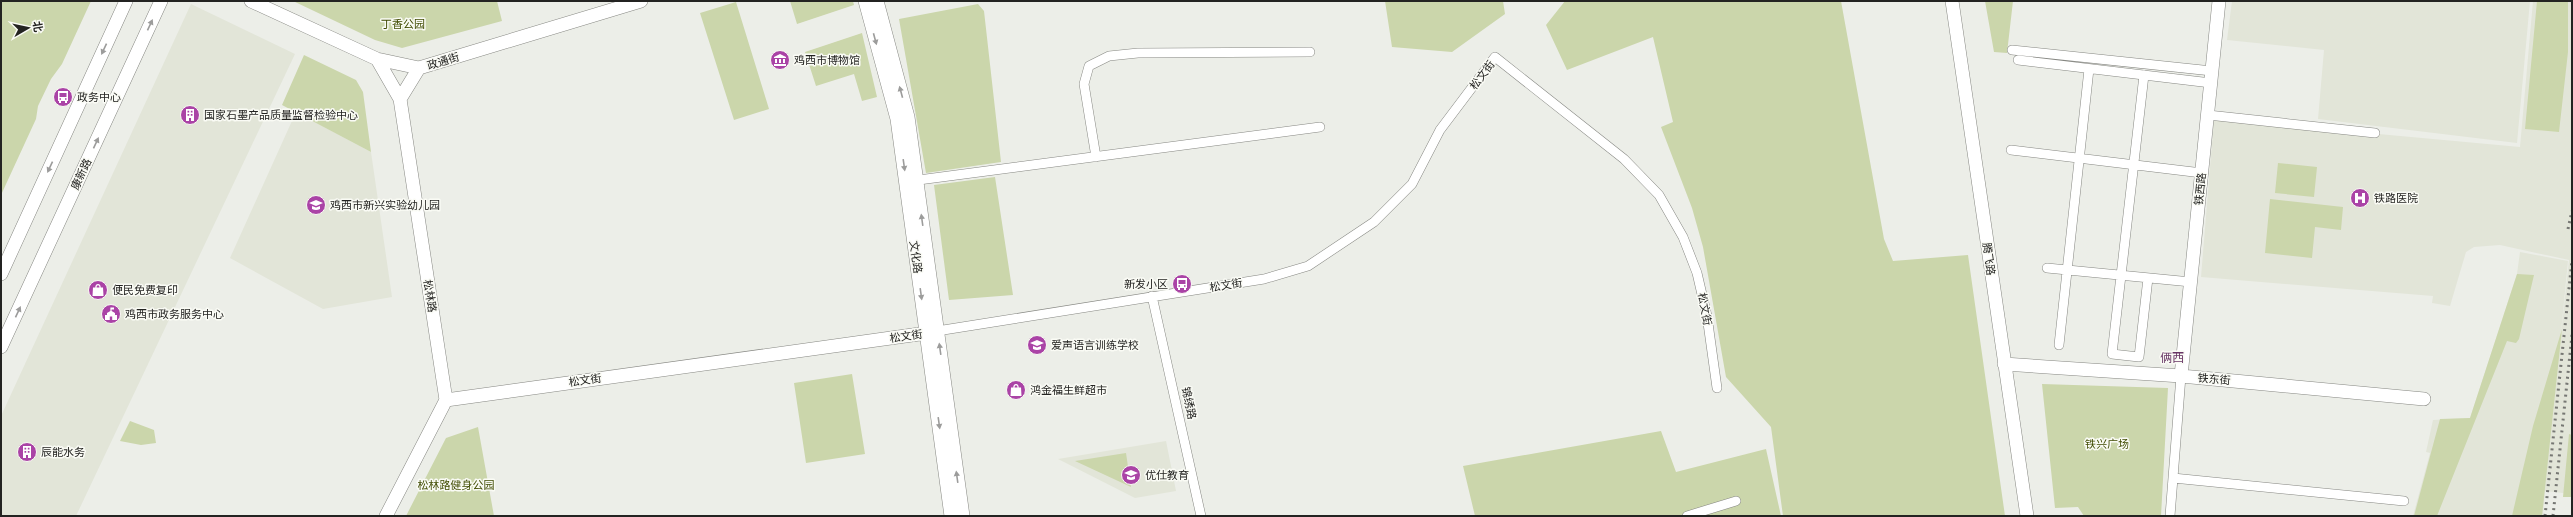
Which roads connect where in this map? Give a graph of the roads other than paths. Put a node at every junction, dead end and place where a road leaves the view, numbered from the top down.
1 (126, 1) edge
2 (161, 1) edge
3 (251, 1) edge
4 (641, 1) edge
5 (865, 1) edge
6 (877, 1) edge
7 (1952, 1) edge
8 (2219, 1) edge
9 (2012, 50) dead end
10 (1310, 52) dead end
11 (377, 60) junction
12 (2018, 60) dead end
13 (419, 68) junction
14 (2089, 69) junction
15 (2144, 75) junction
16 (2212, 77) junction
17 (400, 99) junction
18 (2208, 115) junction
19 (1320, 127) dead end
20 (2375, 133) dead end
21 (2011, 150) dead end
22 (1096, 157) junction
23 (2079, 159) junction
24 (2133, 165) junction
25 (2202, 173) junction
26 (911, 181) junction
27 (2047, 268) dead end
28 (2068, 270) junction
29 (1, 274) edge
30 (2121, 275) junction
31 (2148, 278) junction
32 (2191, 282) junction
33 (1152, 296) junction
34 (932, 332) junction
35 (2059, 345) dead end
36 (1, 347) edge
37 (2004, 364) junction
38 (2181, 376) junction
39 (1717, 388) dead end
40 (2424, 399) dead end
41 (446, 400) junction
42 (2173, 478) junction
43 (1736, 501) dead end
44 (2404, 501) dead end
45 (386, 516) edge
46 (951, 516) edge
47 (963, 516) edge
48 (1201, 516) edge
49 (1687, 516) edge
50 (2027, 516) edge
51 (2170, 516) edge

1 -> 29 street
36 -> 2 street, 康新路
3 - 11 street, 政通街
4 - 13 street, 政通街
5 -> 26 street, 文化路
26 -> 6 street, 文化路
7 - 37 street, 腾飞路
8 - 16 street, 铁西路
9 - 16 street
10 - 22 street
11 - 13 street, 政通街
11 - 17 street
12 - 14 street
13 - 17 street
14 - 15 street
14 - 23 street
15 - 16 street
15 - 24 street
16 - 18 street, 铁西路
17 - 41 street, 松林路
18 - 20 street
18 - 25 street, 铁西路
19 - 22 street
21 - 23 street
22 - 26 street
23 - 24 street
23 - 28 street
24 - 25 street
24 - 30 street
25 - 32 street, 铁西路
26 - 34 street, 文化路
27 - 28 street
28 - 30 street
28 - 35 street
30 - 31 street
30 - 31 street
31 - 32 street
32 - 38 street, 铁西路
33 - 34 street, 松文街
33 - 39 street, 松文街
33 - 48 street, 锦绣路
34 - 41 street, 松文街
34 -> 46 street, 文化路
47 -> 34 street, 文化路
37 - 38 street, 铁东街
37 - 50 street, 腾飞路
38 - 40 street, 铁东街
38 - 42 street
41 - 45 street
42 - 44 street
42 - 51 street
43 - 49 street

